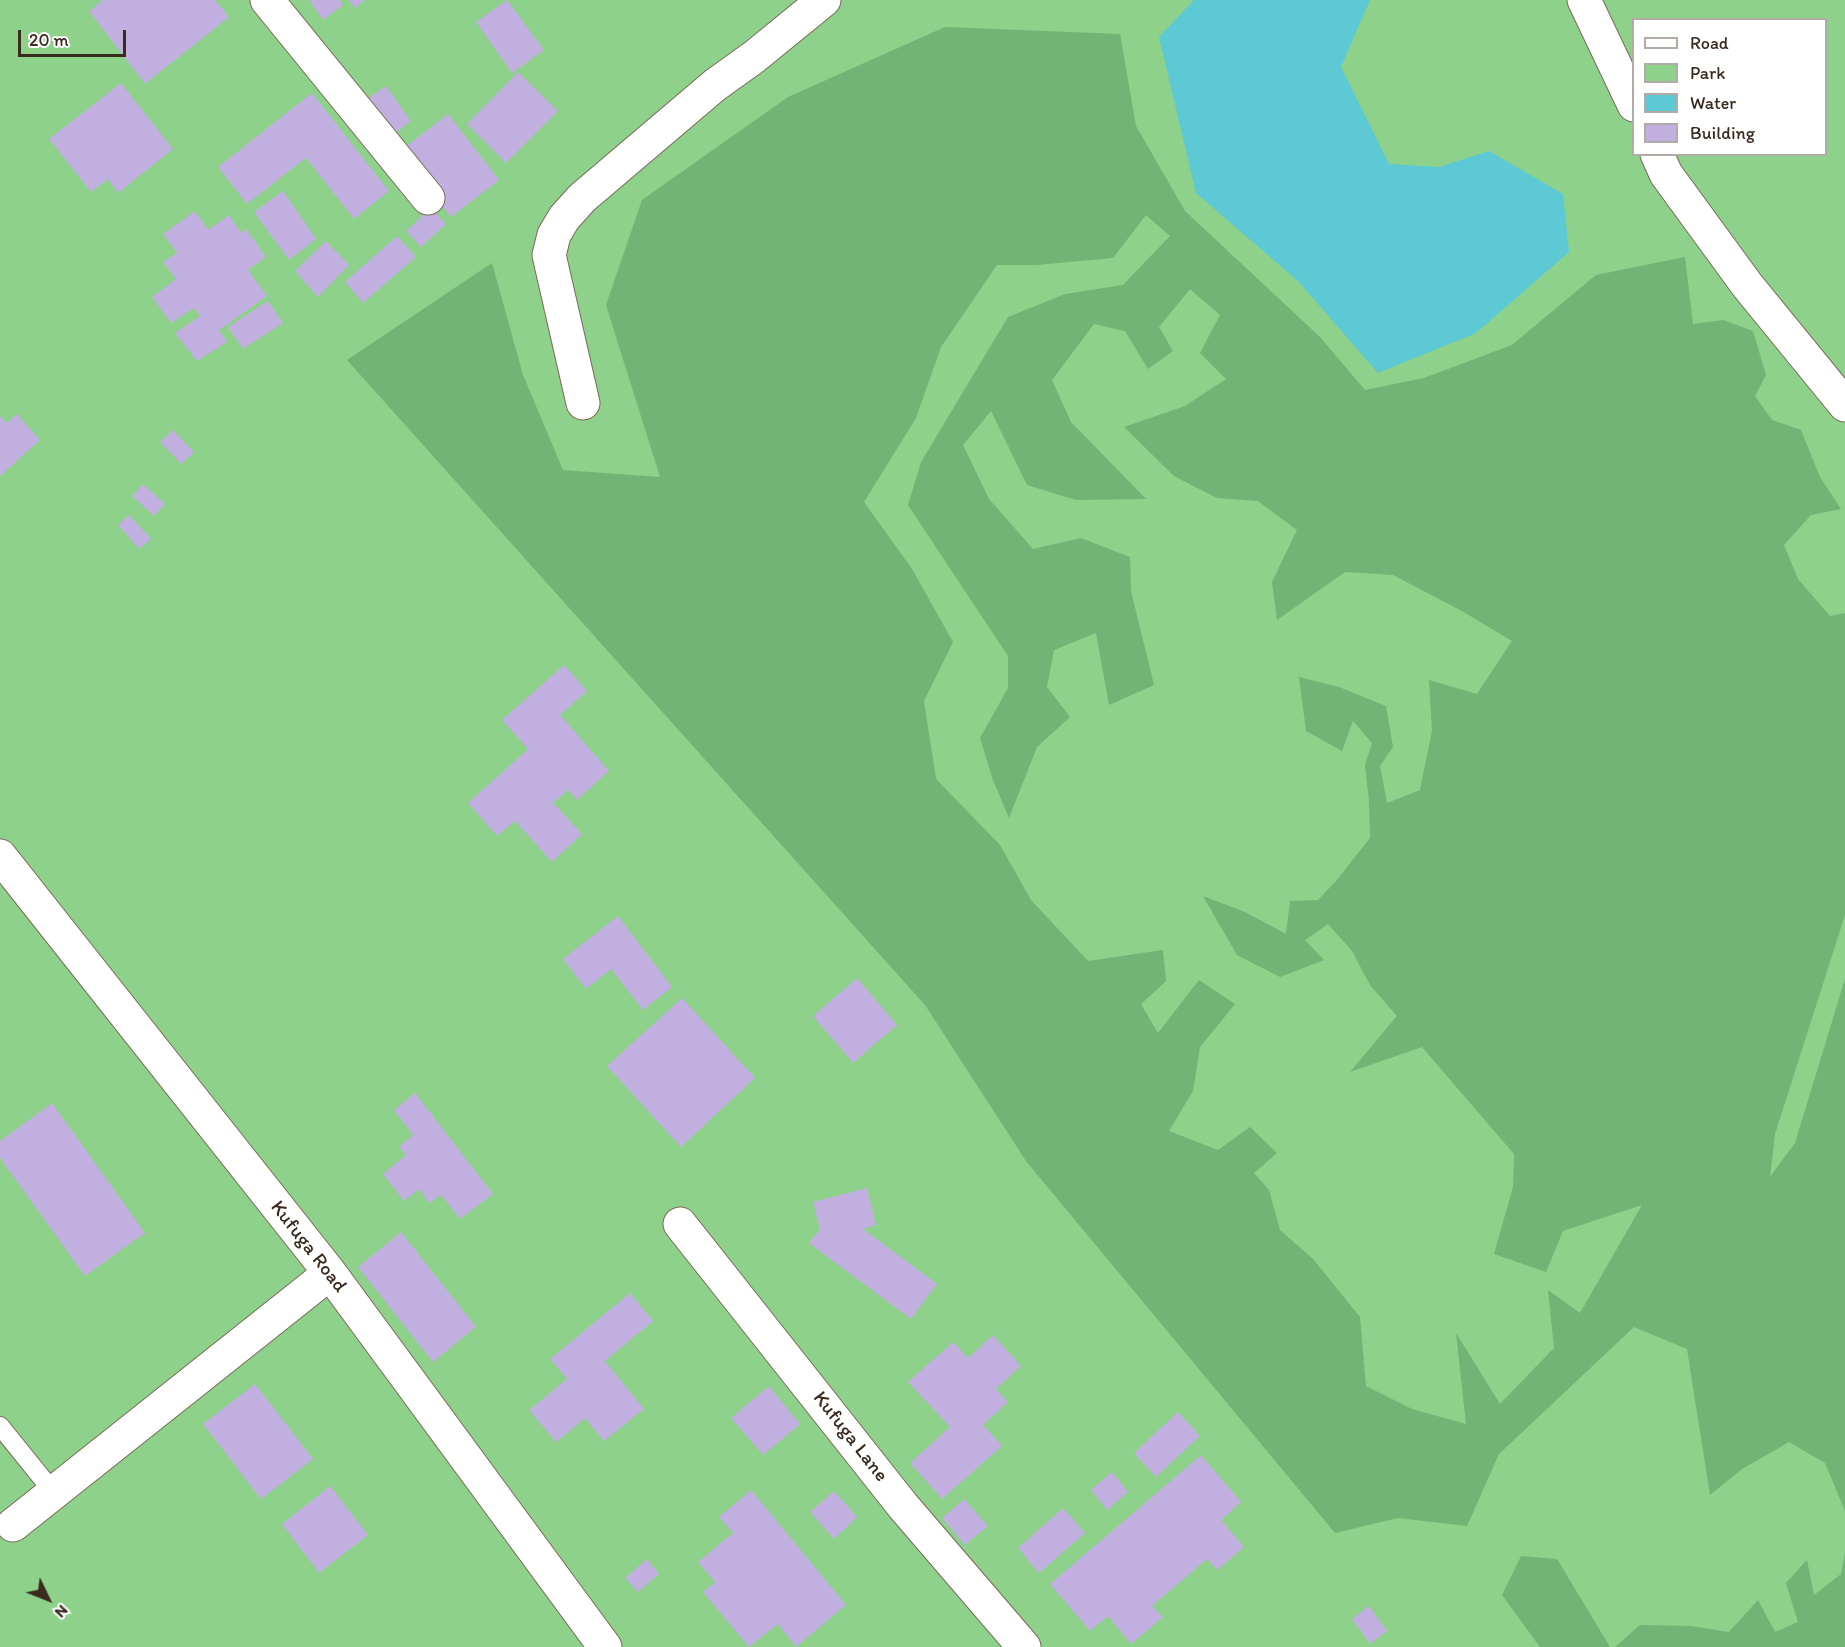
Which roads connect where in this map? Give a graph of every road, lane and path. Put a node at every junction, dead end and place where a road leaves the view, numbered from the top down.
1 (267, 0) edge
2 (824, 0) edge
3 (1584, 0) edge
4 (1632, 101) edge
5 (1658, 156) edge
6 (428, 198) dead end
7 (583, 403) dead end
8 (1845, 405) edge
9 (0, 856) edge
10 (680, 1224) dead end
11 (330, 1274) junction
12 (0, 1426) edge
13 (54, 1493) junction
14 (13, 1525) dead end
15 (605, 1647) edge
16 (1024, 1647) edge

1 - 6 street
2 - 7 street
3 - 4 street
5 - 8 street
9 - 11 street, Kufuga Road
10 - 16 street, Kufuga Lane
11 - 13 street
11 - 15 street, Kufuga Road
12 - 13 lane
13 - 14 street

